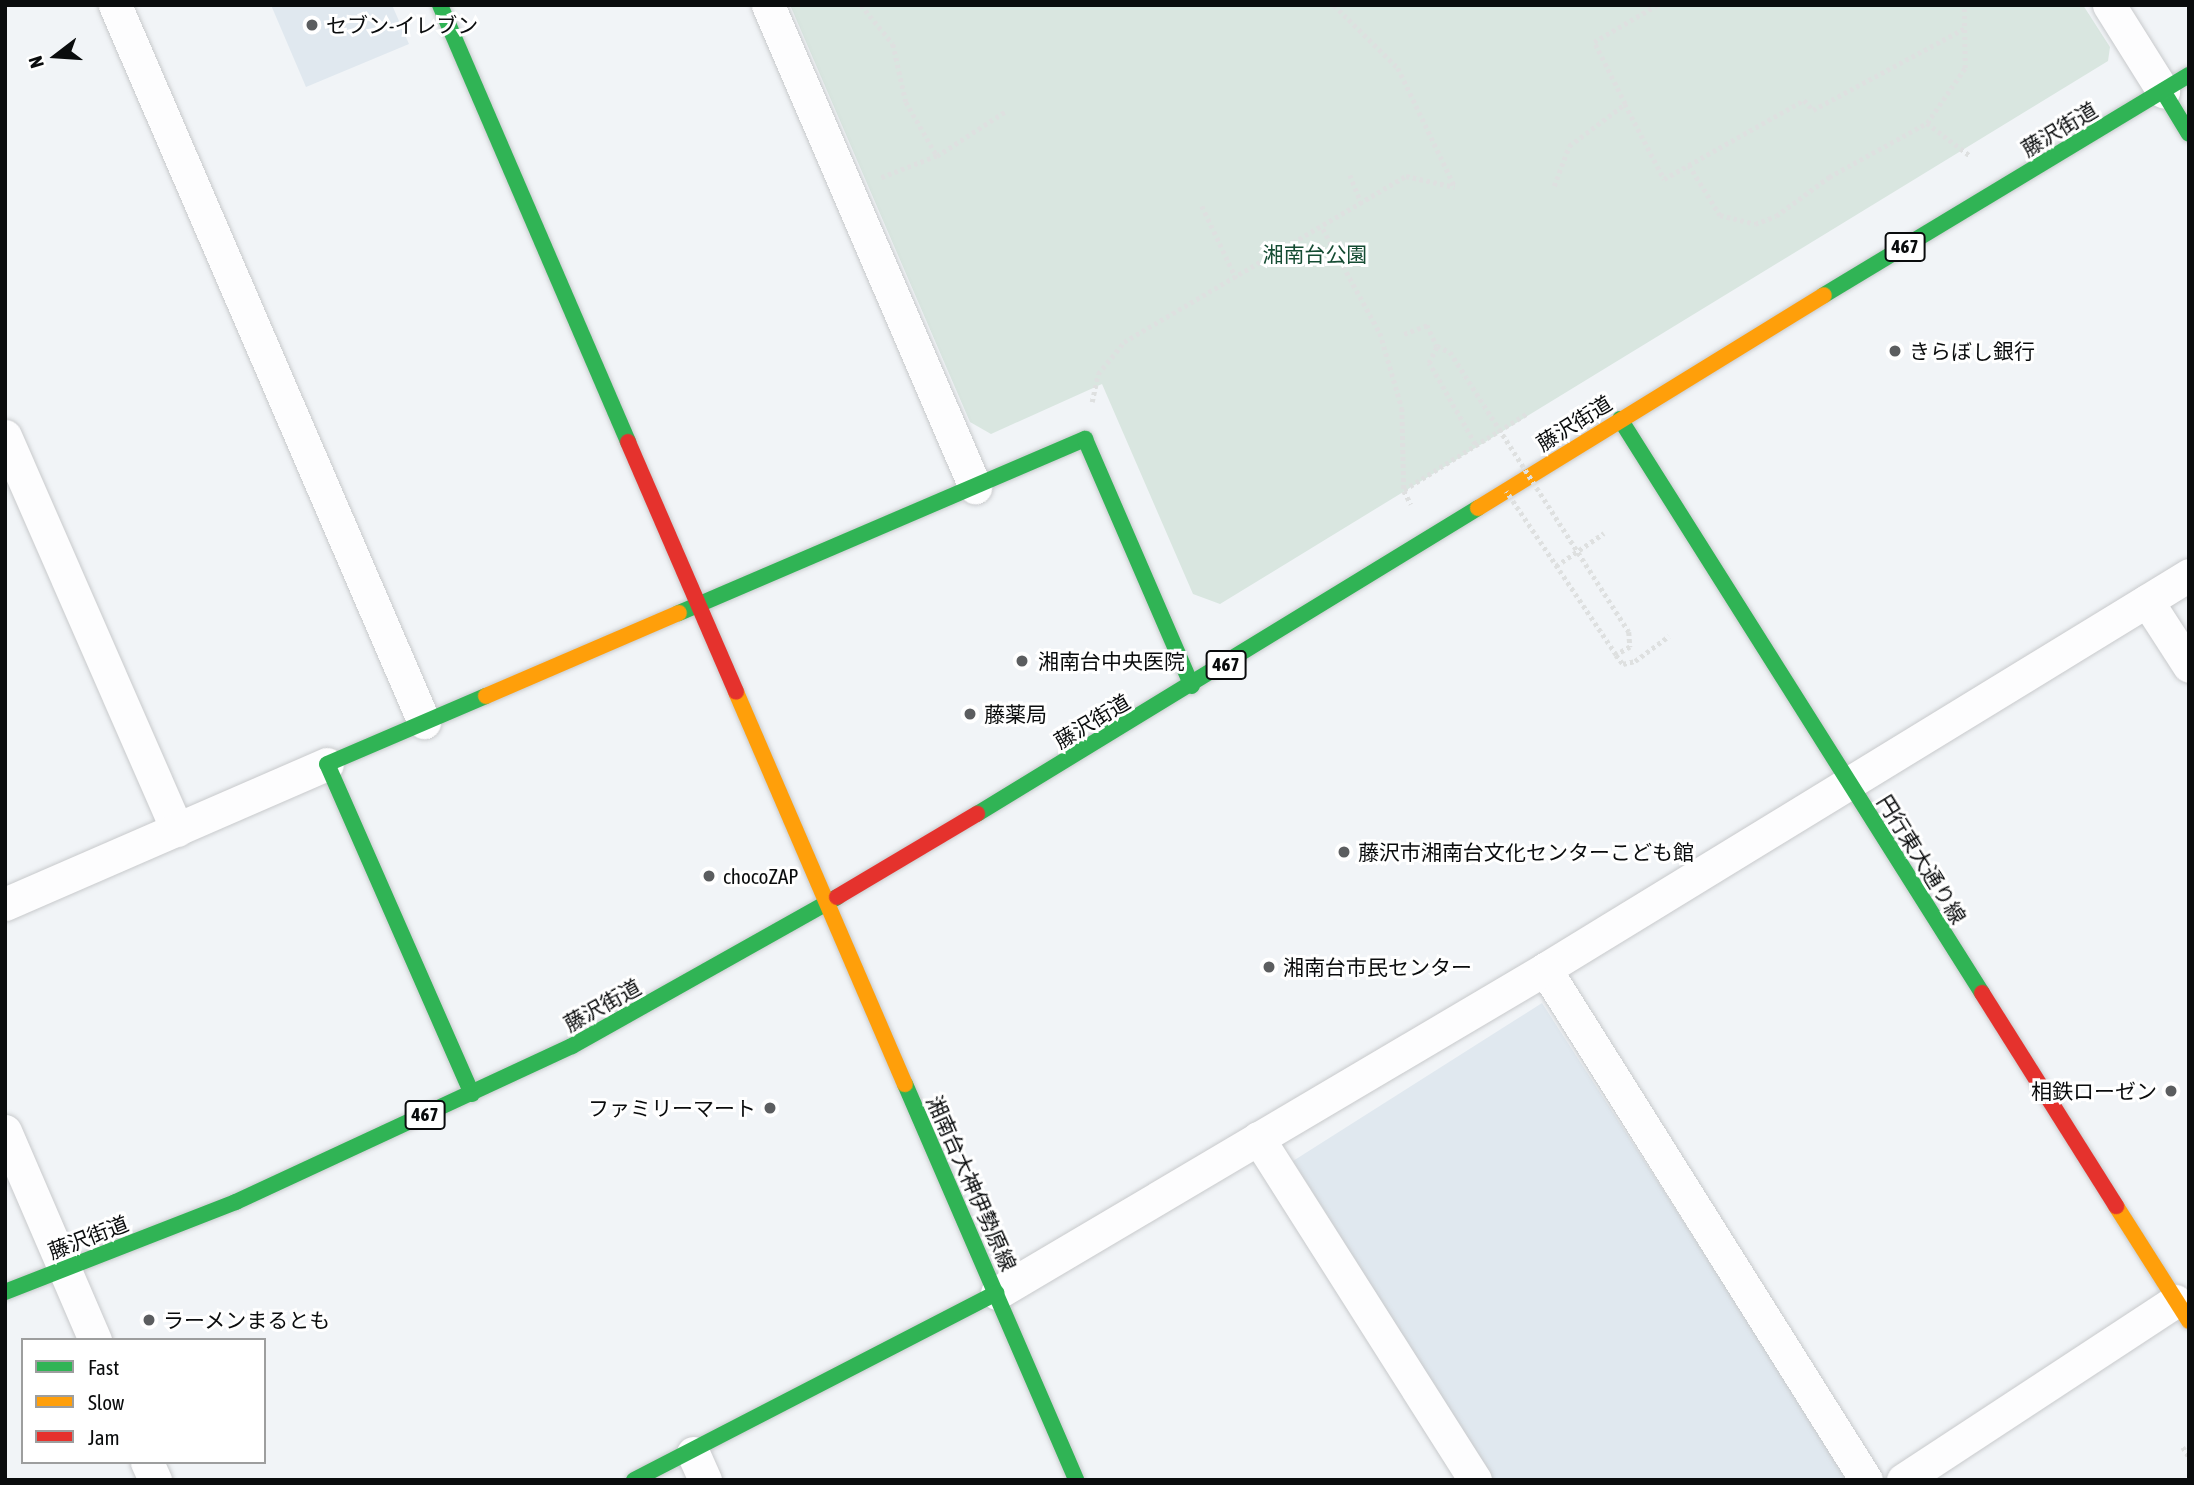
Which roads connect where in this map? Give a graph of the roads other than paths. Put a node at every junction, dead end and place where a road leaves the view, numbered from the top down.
1 (115, 5) edge
2 (440, 5) edge
3 (768, 5) edge
4 (2109, 5) edge
5 (2176, 83) edge
6 (2189, 134) edge
7 (1620, 419) junction
8 (5, 436) edge
9 (975, 487) junction
10 (2189, 575) edge
11 (2147, 601) junction
12 (698, 604) junction
13 (2189, 666) edge
14 (1192, 686) junction
15 (424, 722) junction
16 (327, 764) junction
17 (1850, 784) junction
18 (177, 830) junction
19 (827, 903) junction
20 (5, 904) edge
21 (1545, 969) junction
22 (472, 1094) junction
23 (5, 1131) edge
24 (1258, 1138) junction
25 (65, 1269) junction
26 (5, 1292) edge
27 (997, 1293) junction
28 (2183, 1311) edge
29 (94, 1338) edge
30 (148, 1464) edge
31 (699, 1466) edge
32 (155, 1480) edge
33 (634, 1480) edge
34 (1076, 1480) edge
35 (1475, 1480) edge
36 (1866, 1480) edge
37 (1903, 1480) edge

1 - 15 street
2 - 12 main road, 湘南台大神伊勢原線
3 - 9 street
4 - 5 street
5 - 6 main road
5 - 7 main road, 藤沢街道 / 467
7 - 14 main road, 藤沢街道 / 467
7 - 17 main road, 円行東大通り線
8 - 18 street
9 - 12 main road
9 - 14 main road
10 - 11 street
11 - 13 street
11 - 17 street
12 - 15 main road
12 - 19 main road, 湘南台大神伊勢原線
14 - 19 main road, 藤沢街道 / 467
15 - 16 main road
16 - 18 street
16 - 22 main road
17 - 21 street
17 - 28 main road, 円行東大通り線
18 - 20 street
19 - 22 main road, 藤沢街道 / 467
19 - 27 main road, 湘南台大神伊勢原線
21 - 24 street
21 - 36 street
22 - 25 main road, 藤沢街道 / 467
23 - 25 street
24 - 27 street
24 - 35 street
25 - 26 main road, 藤沢街道 / 467
25 - 29 street
27 - 31 main road
27 - 34 main road, 湘南台大神伊勢原線
28 - 37 street
30 - 32 street
31 - 33 main road

